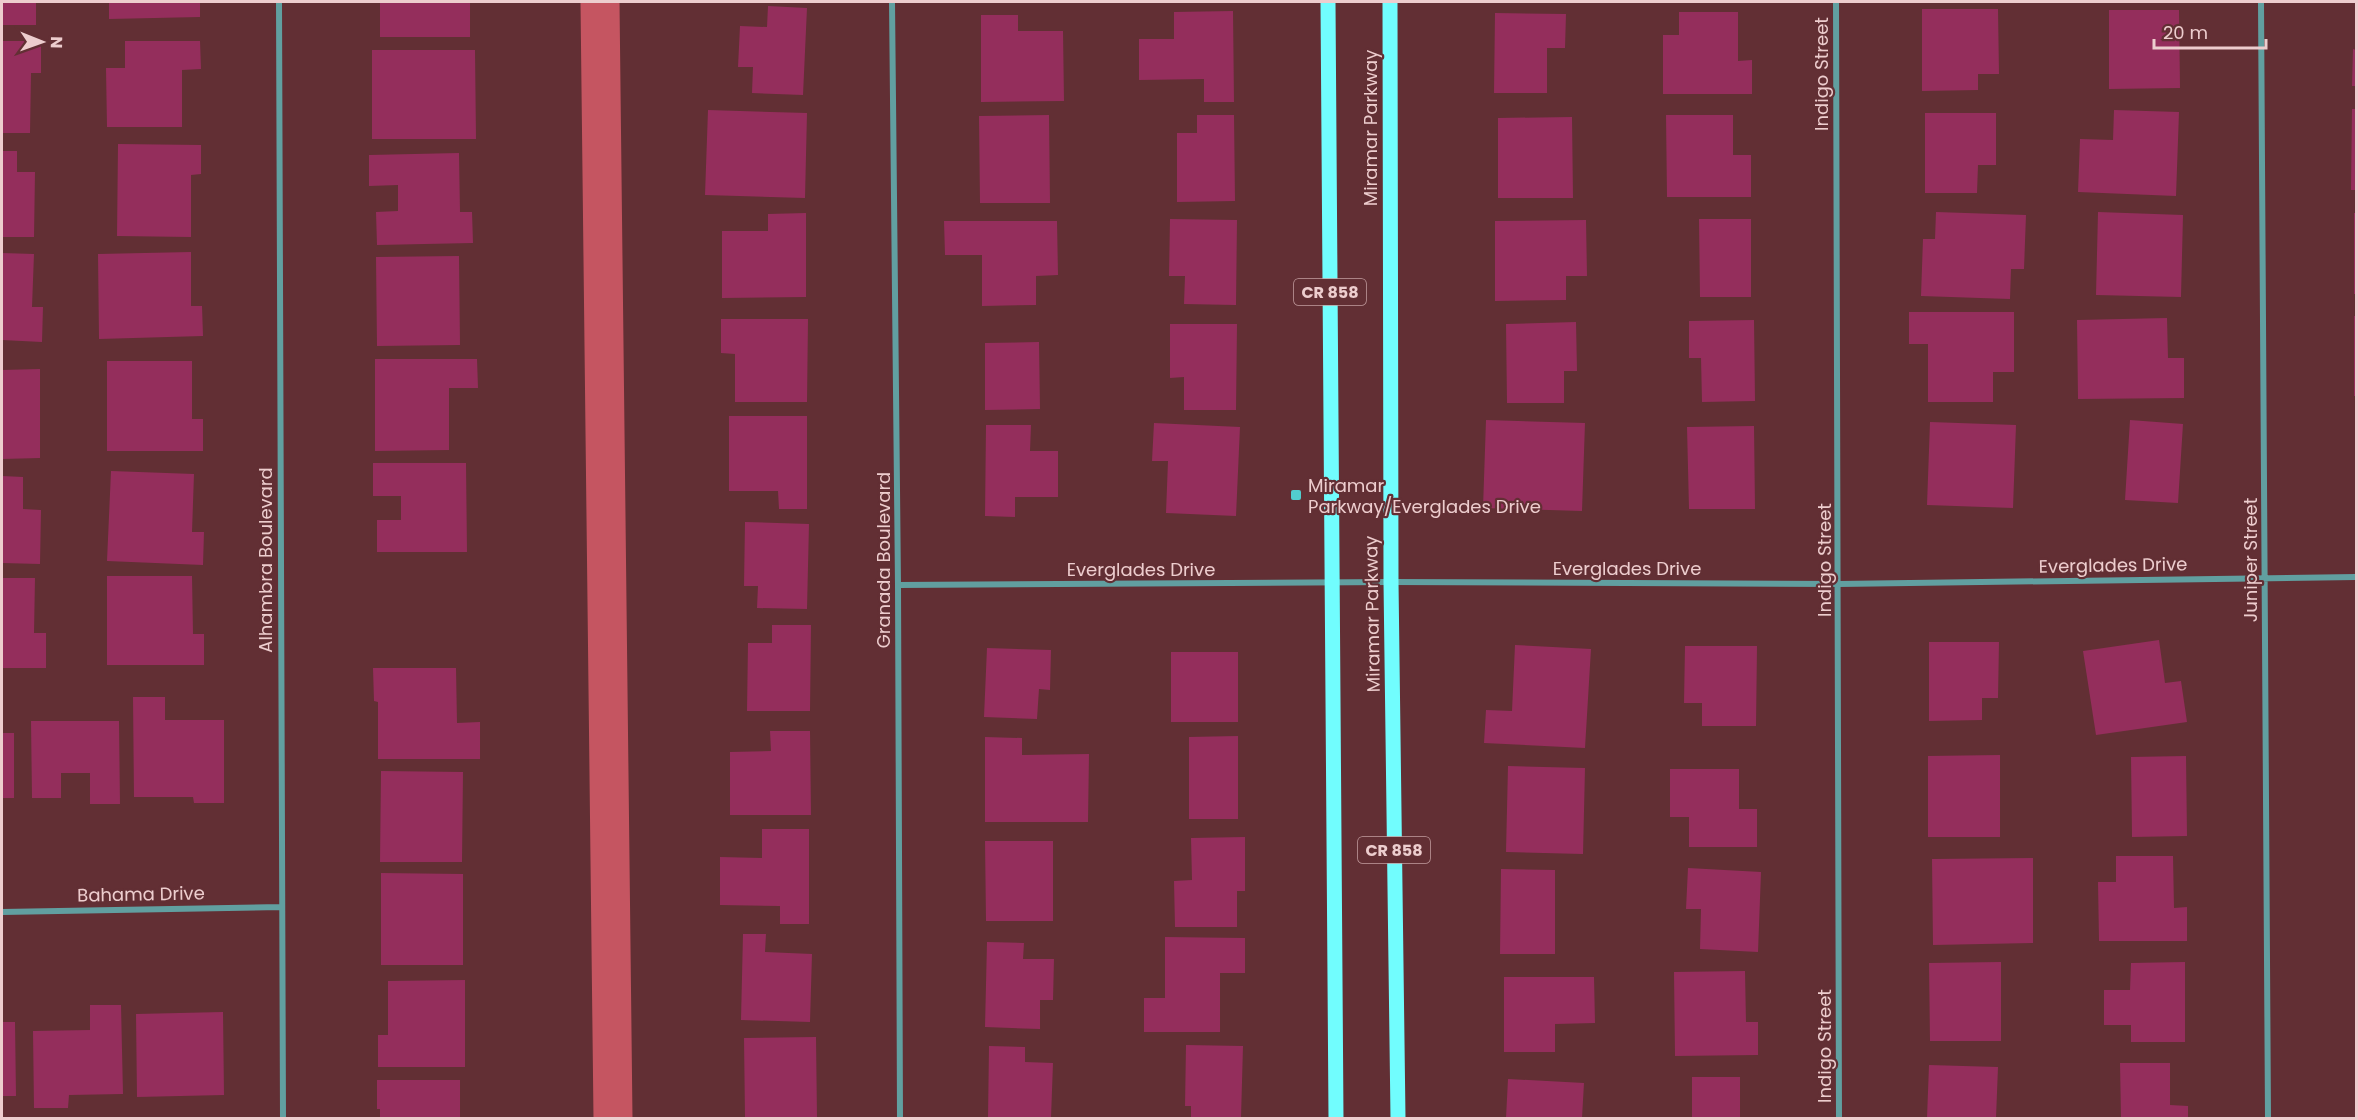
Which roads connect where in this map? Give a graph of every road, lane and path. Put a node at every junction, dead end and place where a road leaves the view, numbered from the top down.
1 (279, 2) edge
2 (892, 2) edge
3 (1328, 2) edge
4 (1390, 2) edge
5 (1836, 2) edge
6 (2261, 2) edge
7 (2265, 578) junction
8 (2356, 578) edge
9 (1391, 582) junction
10 (1332, 583) junction
11 (1839, 584) junction
12 (898, 585) junction
13 (281, 907) junction
14 (2, 912) edge
15 (283, 1119) edge
16 (900, 1119) edge
17 (1336, 1119) edge
18 (1398, 1119) edge
19 (1839, 1119) edge
20 (2268, 1119) edge

1 - 13 street, Alhambra Boulevard
2 - 12 street, Granada Boulevard
3 - 10 main road, CR 858
4 - 9 main road, Miramar Parkway / CR 858
5 - 11 street, Indigo Street
6 - 7 street, Juniper Street
7 - 8 street, Everglades Drive
7 - 11 street, Everglades Drive
7 - 20 street, Juniper Street
9 - 10 street, Everglades Drive
9 - 11 street, Everglades Drive
9 - 18 main road, Miramar Parkway / CR 858
10 - 12 street, Everglades Drive
10 - 17 main road, CR 858
11 - 19 street, Indigo Street
12 - 16 street, Granada Boulevard
13 - 14 street, Bahama Drive
13 - 15 street, Alhambra Boulevard

